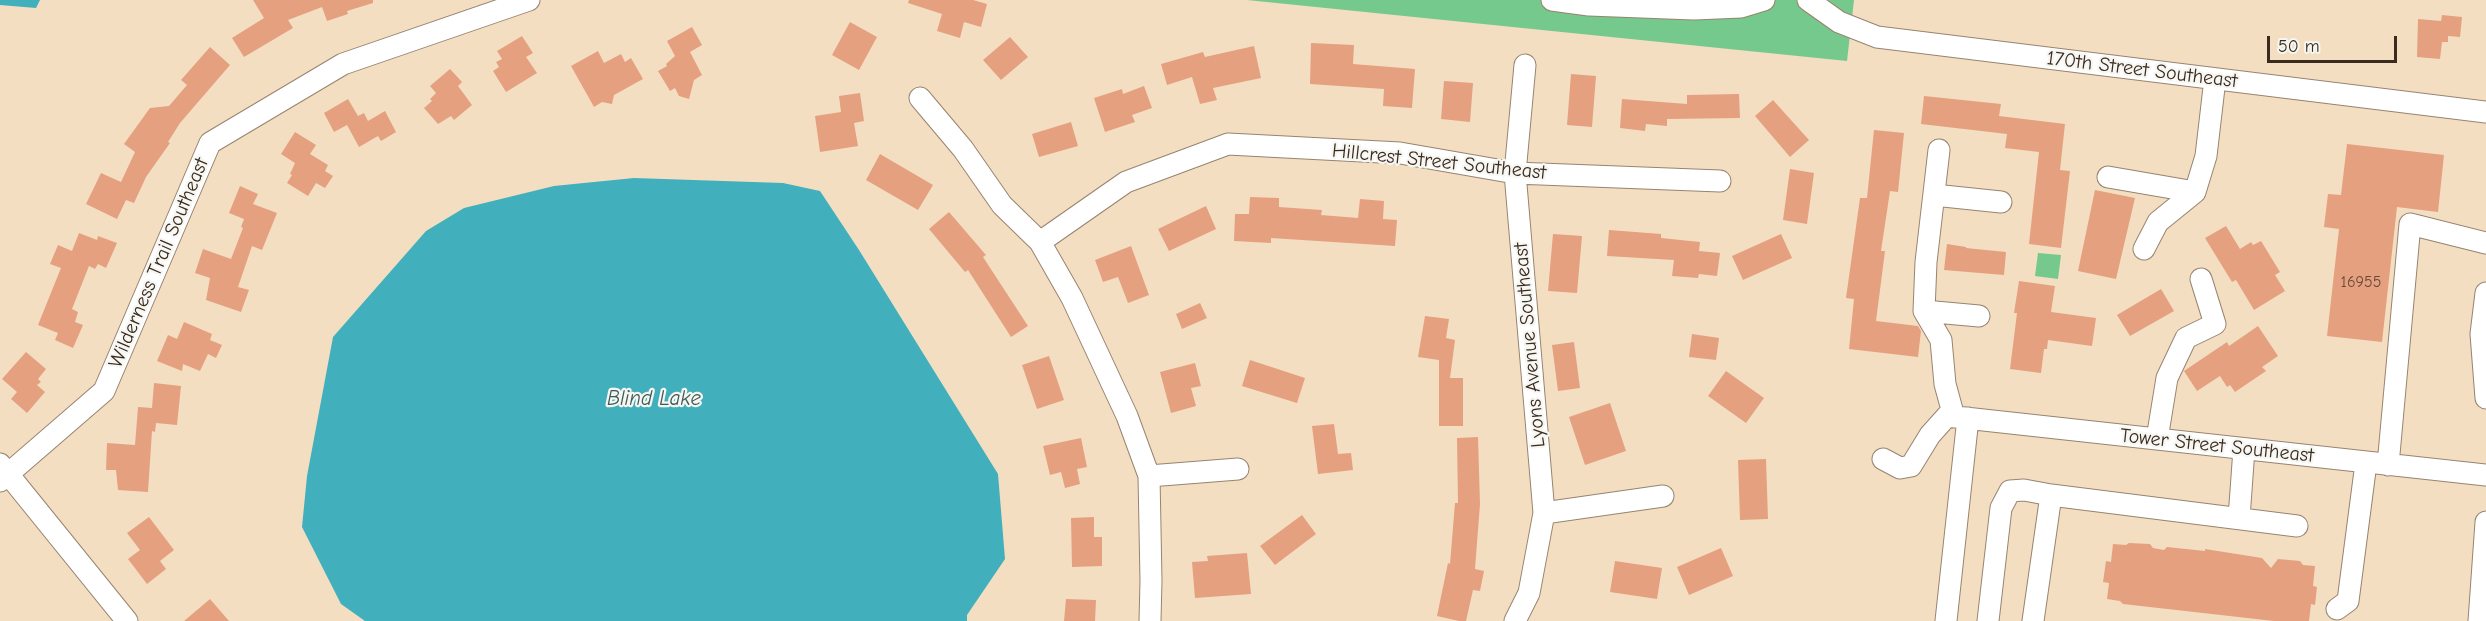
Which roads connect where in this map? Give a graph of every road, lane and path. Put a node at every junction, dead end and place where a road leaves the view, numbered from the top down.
1 (529, 0) edge
2 (1552, 0) edge
3 (1764, 0) edge
4 (1808, 0) edge
5 (1525, 65) dead end
6 (2215, 79) junction
7 (920, 98) dead end
8 (2486, 112) edge
9 (1939, 150) dead end
10 (1515, 173) junction
11 (2108, 177) dead end
12 (1720, 181) dead end
13 (2195, 192) junction
14 (1934, 195) junction
15 (2001, 202) dead end
16 (1041, 242) junction
17 (2486, 243) edge
18 (2144, 249) dead end
19 (2201, 279) dead end
20 (2486, 292) edge
21 (1924, 312) junction
22 (1979, 316) dead end
23 (2486, 398) edge
24 (1956, 417) junction
25 (2157, 439) junction
26 (2244, 449) junction
27 (1883, 459) dead end
28 (2366, 463) junction
29 (2388, 465) junction
30 (1238, 469) dead end
31 (2, 473) edge
32 (1149, 476) junction
33 (2486, 476) edge
34 (2051, 495) junction
35 (1663, 496) dead end
36 (1544, 513) junction
37 (2238, 518) junction
38 (2486, 522) edge
39 (2297, 526) dead end
40 (2337, 609) dead end
41 (127, 621) edge
42 (1150, 621) edge
43 (1515, 621) edge
44 (1946, 621) edge
45 (1988, 621) edge
46 (2033, 621) edge
47 (2479, 621) edge

1 - 31 street, Wilderness Trail Southeast
2 - 3 street
4 - 6 street, 170th Street Southeast
5 - 10 street, Lyons Avenue Southeast
6 - 8 street, 170th Street Southeast
6 - 13 street
7 - 16 street
9 - 14 street
10 - 12 street, Hillcrest Street Southeast
10 - 16 street, Hillcrest Street Southeast
10 - 36 street, Lyons Avenue Southeast
11 - 13 street
13 - 18 street
14 - 15 street
14 - 21 street
16 - 32 street
17 - 29 street
19 - 25 street
20 - 23 street
21 - 22 street
21 - 24 street
24 - 25 street, Tower Street Southeast
24 - 27 street
24 - 44 street
25 - 26 street, Tower Street Southeast
26 - 28 street, Tower Street Southeast
26 - 37 street
28 - 29 street, Tower Street Southeast
28 - 40 street
29 - 33 street, Tower Street Southeast
30 - 32 street
31 - 41 street
32 - 42 street
34 - 37 street
34 - 45 street
34 - 46 street
35 - 36 street
36 - 43 street, Lyons Avenue Southeast
37 - 39 street
38 - 47 street

